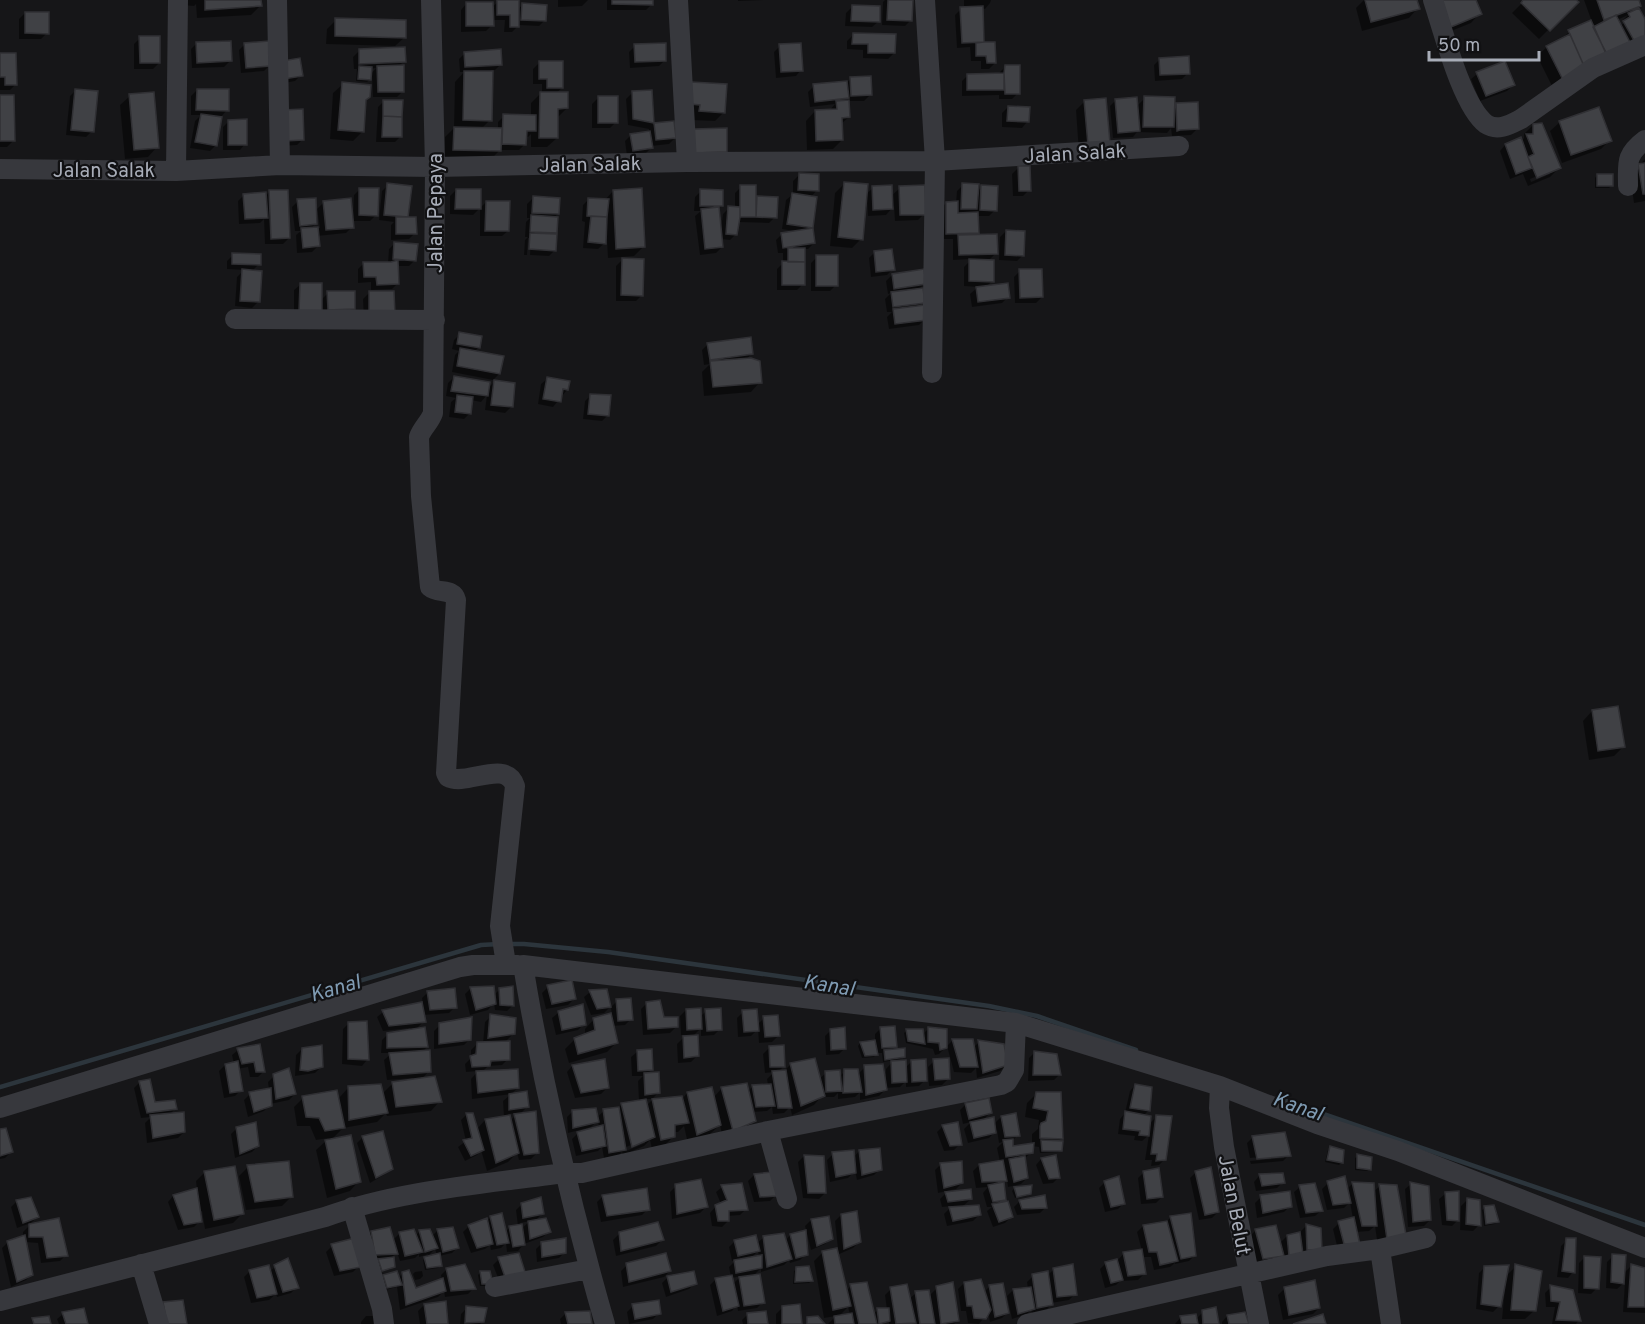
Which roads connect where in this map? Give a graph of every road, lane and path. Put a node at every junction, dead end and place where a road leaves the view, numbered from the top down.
1 (178, 0) edge
2 (277, 0) edge
3 (431, 0) edge
4 (678, 0) edge
5 (926, 0) edge
6 (1433, 0) edge
7 (1645, 45) edge
8 (1645, 140) edge
9 (1179, 147) dead end
10 (935, 161) junction
11 (687, 162) junction
12 (280, 165) junction
13 (435, 167) junction
14 (0, 169) edge
15 (176, 171) junction
16 (1628, 186) dead end
17 (235, 319) dead end
18 (435, 320) junction
19 (932, 373) dead end
20 (511, 962) junction
21 (1016, 1023) junction
22 (1220, 1086) junction
23 (0, 1108) edge
24 (768, 1131) junction
25 (564, 1173) junction
26 (787, 1199) dead end
27 (352, 1207) junction
28 (1426, 1238) dead end
29 (1645, 1248) edge
30 (1380, 1249) junction
31 (141, 1264) junction
32 (589, 1269) junction
33 (1248, 1274) junction
34 (495, 1287) dead end
35 (0, 1301) edge
36 (159, 1324) edge
37 (384, 1324) edge
38 (604, 1324) edge
39 (1027, 1324) edge
40 (1259, 1324) edge
41 (1391, 1324) edge

1 - 15 street
2 - 12 street
3 - 13 street, Jalan Pepaya
4 - 11 street
5 - 10 street
6 - 7 street
8 - 16 street
9 - 10 street, Jalan Salak
10 - 11 street, Jalan Salak
10 - 19 street
11 - 13 street, Jalan Salak
12 - 13 street, Jalan Salak
12 - 15 street, Jalan Salak
13 - 18 street, Jalan Pepaya
14 - 15 street, Jalan Salak
17 - 18 street
18 - 20 street, Jalan Pepaya
20 - 21 street
20 - 23 street
20 - 25 street
21 - 22 street
21 - 24 street
22 - 29 street
22 - 33 street, Jalan Belut
24 - 25 street
24 - 26 street
25 - 27 street
25 - 32 street
27 - 31 street
27 - 37 street
28 - 30 street
30 - 33 street
30 - 41 street
31 - 35 street
31 - 36 street
32 - 34 street
32 - 38 street
33 - 39 street
33 - 40 street, Jalan Belut

